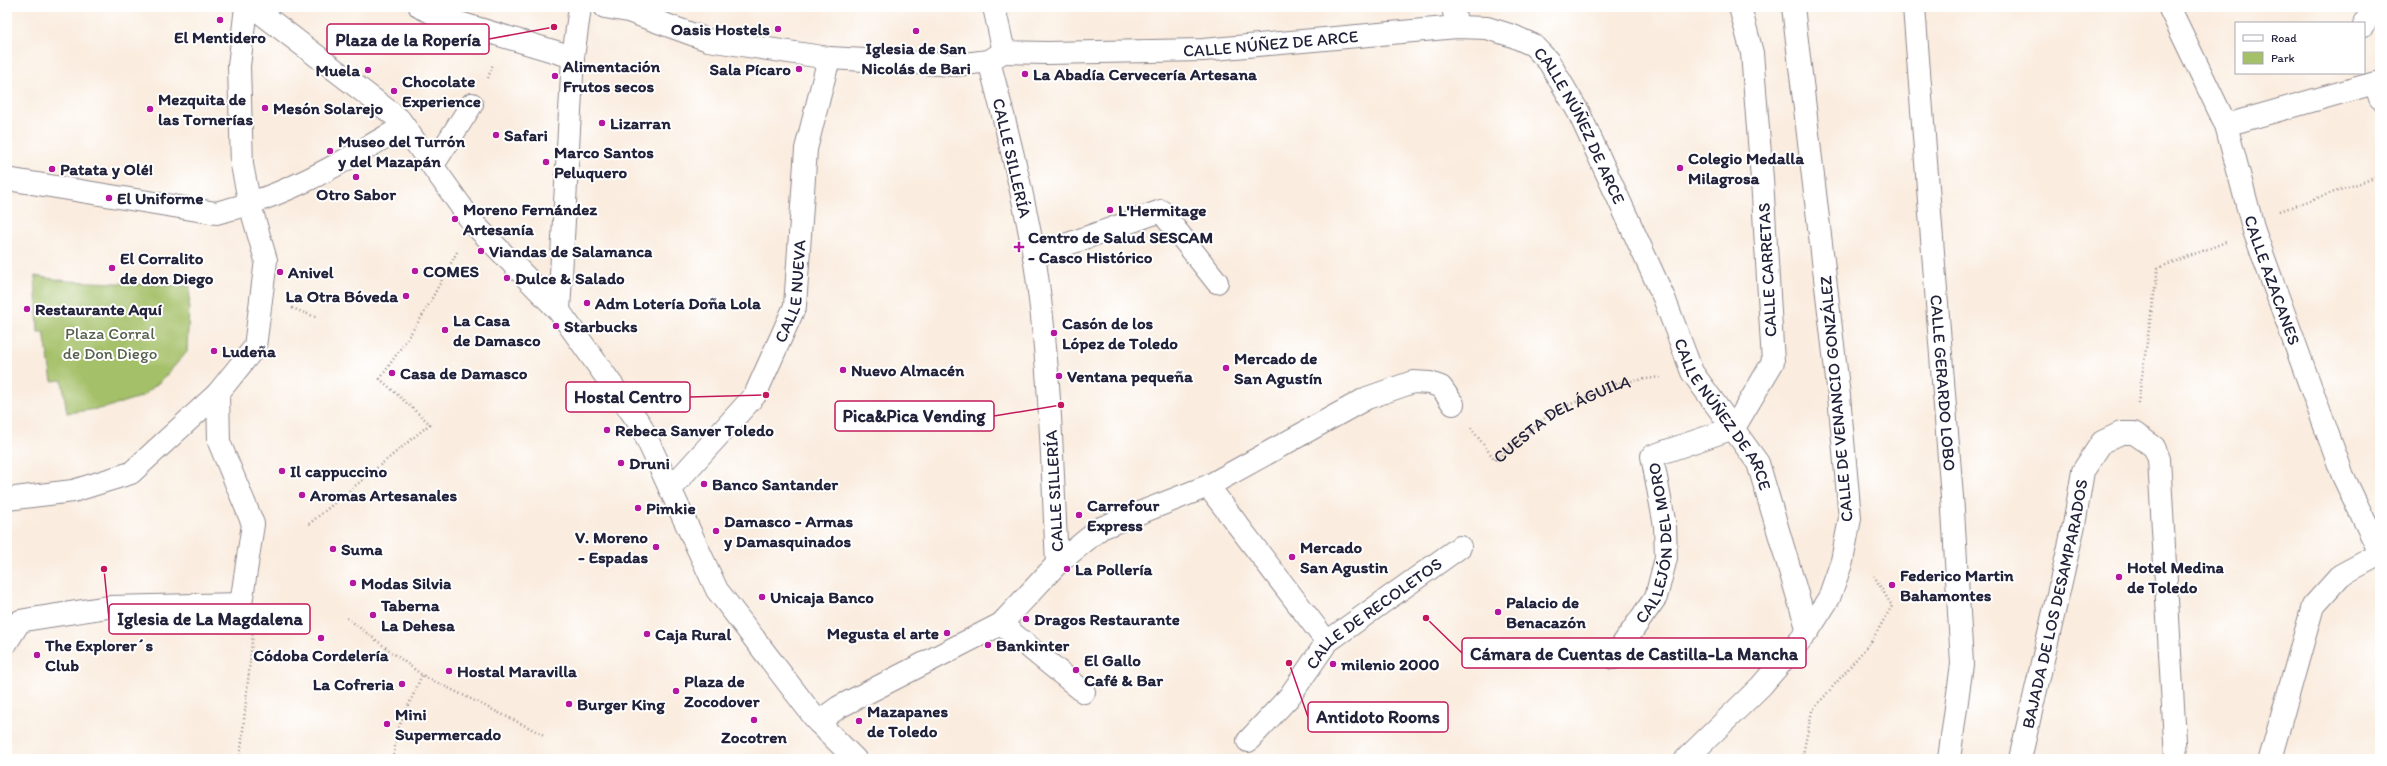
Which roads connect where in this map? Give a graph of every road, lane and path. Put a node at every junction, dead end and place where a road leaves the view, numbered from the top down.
1 (246, 7) edge
2 (253, 7) edge
3 (420, 7) edge
4 (580, 7) edge
5 (605, 7) edge
6 (994, 7) edge
7 (1740, 7) edge
8 (1792, 7) edge
9 (1914, 7) edge
10 (2169, 7) edge
11 (2374, 7) edge
12 (1455, 17) edge
13 (2365, 23) edge
14 (504, 36) junction
15 (573, 57) junction
16 (996, 57) junction
17 (829, 58) junction
18 (2378, 91) edge
19 (472, 104) joint
20 (2226, 125) junction
21 (404, 126) junction
22 (433, 165) junction
23 (2380, 176) edge
24 (7, 179) edge
25 (250, 205) junction
26 (473, 223) junction
27 (2253, 226) junction
28 (1034, 256) junction
29 (1217, 282) dead end
30 (559, 311) junction
31 (1692, 372) junction
32 (218, 393) junction
33 (1453, 404) joint
34 (1734, 428) junction
35 (2134, 433) junction
36 (1208, 486) junction
37 (670, 489) junction
38 (7, 499) edge
39 (308, 524) dead end
40 (1460, 547) dead end
41 (2380, 553) edge
42 (1057, 564) junction
43 (1874, 576) dead end
44 (347, 618) dead end
45 (1001, 624) junction
46 (254, 626) dead end
47 (1808, 631) junction
48 (7, 642) edge
49 (1327, 642) junction
50 (1613, 658) dead end
51 (422, 675) junction
52 (1084, 692) dead end
53 (818, 722) junction
54 (544, 735) dead end
55 (1248, 741) dead end
56 (240, 759) edge
57 (393, 759) edge
58 (855, 759) edge
59 (1686, 759) edge
60 (1802, 759) edge
61 (1949, 759) edge
62 (2020, 759) edge
63 (2176, 759) edge
64 (2270, 759) edge

1 - 25 street
2 - 21 street
3 - 14 street
4 - 15 street
5 - 17 street, CALLE NÚÑEZ DE ARCE
6 - 16 street, CALLE SILLERÍA
7 - 34 street, CALLE CARRETAS
8 - 47 street, CALLE DE VENANCIO GONZÁLEZ
9 - 61 street, CALLE GERARDO LOBO
10 - 20 street, CALLE AZACANES
11 - 13 street
12 - 16 street, CALLE NÚÑEZ DE ARCE
12 - 31 street, CALLE NÚÑEZ DE ARCE
14 - 15 street
14 - 19 path
15 - 30 street
16 - 17 street, CALLE NÚÑEZ DE ARCE
16 - 28 street, CALLE SILLERÍA
17 - 37 street, CALLE NUEVA
18 - 20 street
19 - 22 street
20 - 27 street, CALLE AZACANES
21 - 22 street
21 - 25 street
22 - 26 street
23 - 27 path
24 - 25 street
25 - 32 street
26 - 30 street
26 - 39 path
27 - 35 path
27 - 41 street, CALLE AZACANES
28 - 29 street
28 - 42 street, CALLE SILLERÍA
30 - 37 street
31 - 33 path, CUESTA DEL ÁGUILA
31 - 34 street, CALLE NÚÑEZ DE ARCE
32 - 38 street
32 - 48 street
33 - 36 street
34 - 47 street, CALLE NÚÑEZ DE ARCE
34 - 50 street, CALLEJÓN DEL MORO
35 - 62 street, BAJADA DE LOS DESAMPARADOS
35 - 63 street
36 - 42 street
36 - 49 street
37 - 53 street
40 - 49 street, CALLE DE RECOLETOS
41 - 64 street
42 - 45 street, CALLE SILLERÍA
43 - 60 path
44 - 51 path
45 - 52 street
45 - 53 street, CALLE SILLERÍA
46 - 56 path
47 - 59 street, CALLE DE VENANCIO GONZÁLEZ
49 - 55 street, CALLE DE RECOLETOS
51 - 54 path
51 - 57 path
53 - 58 street

